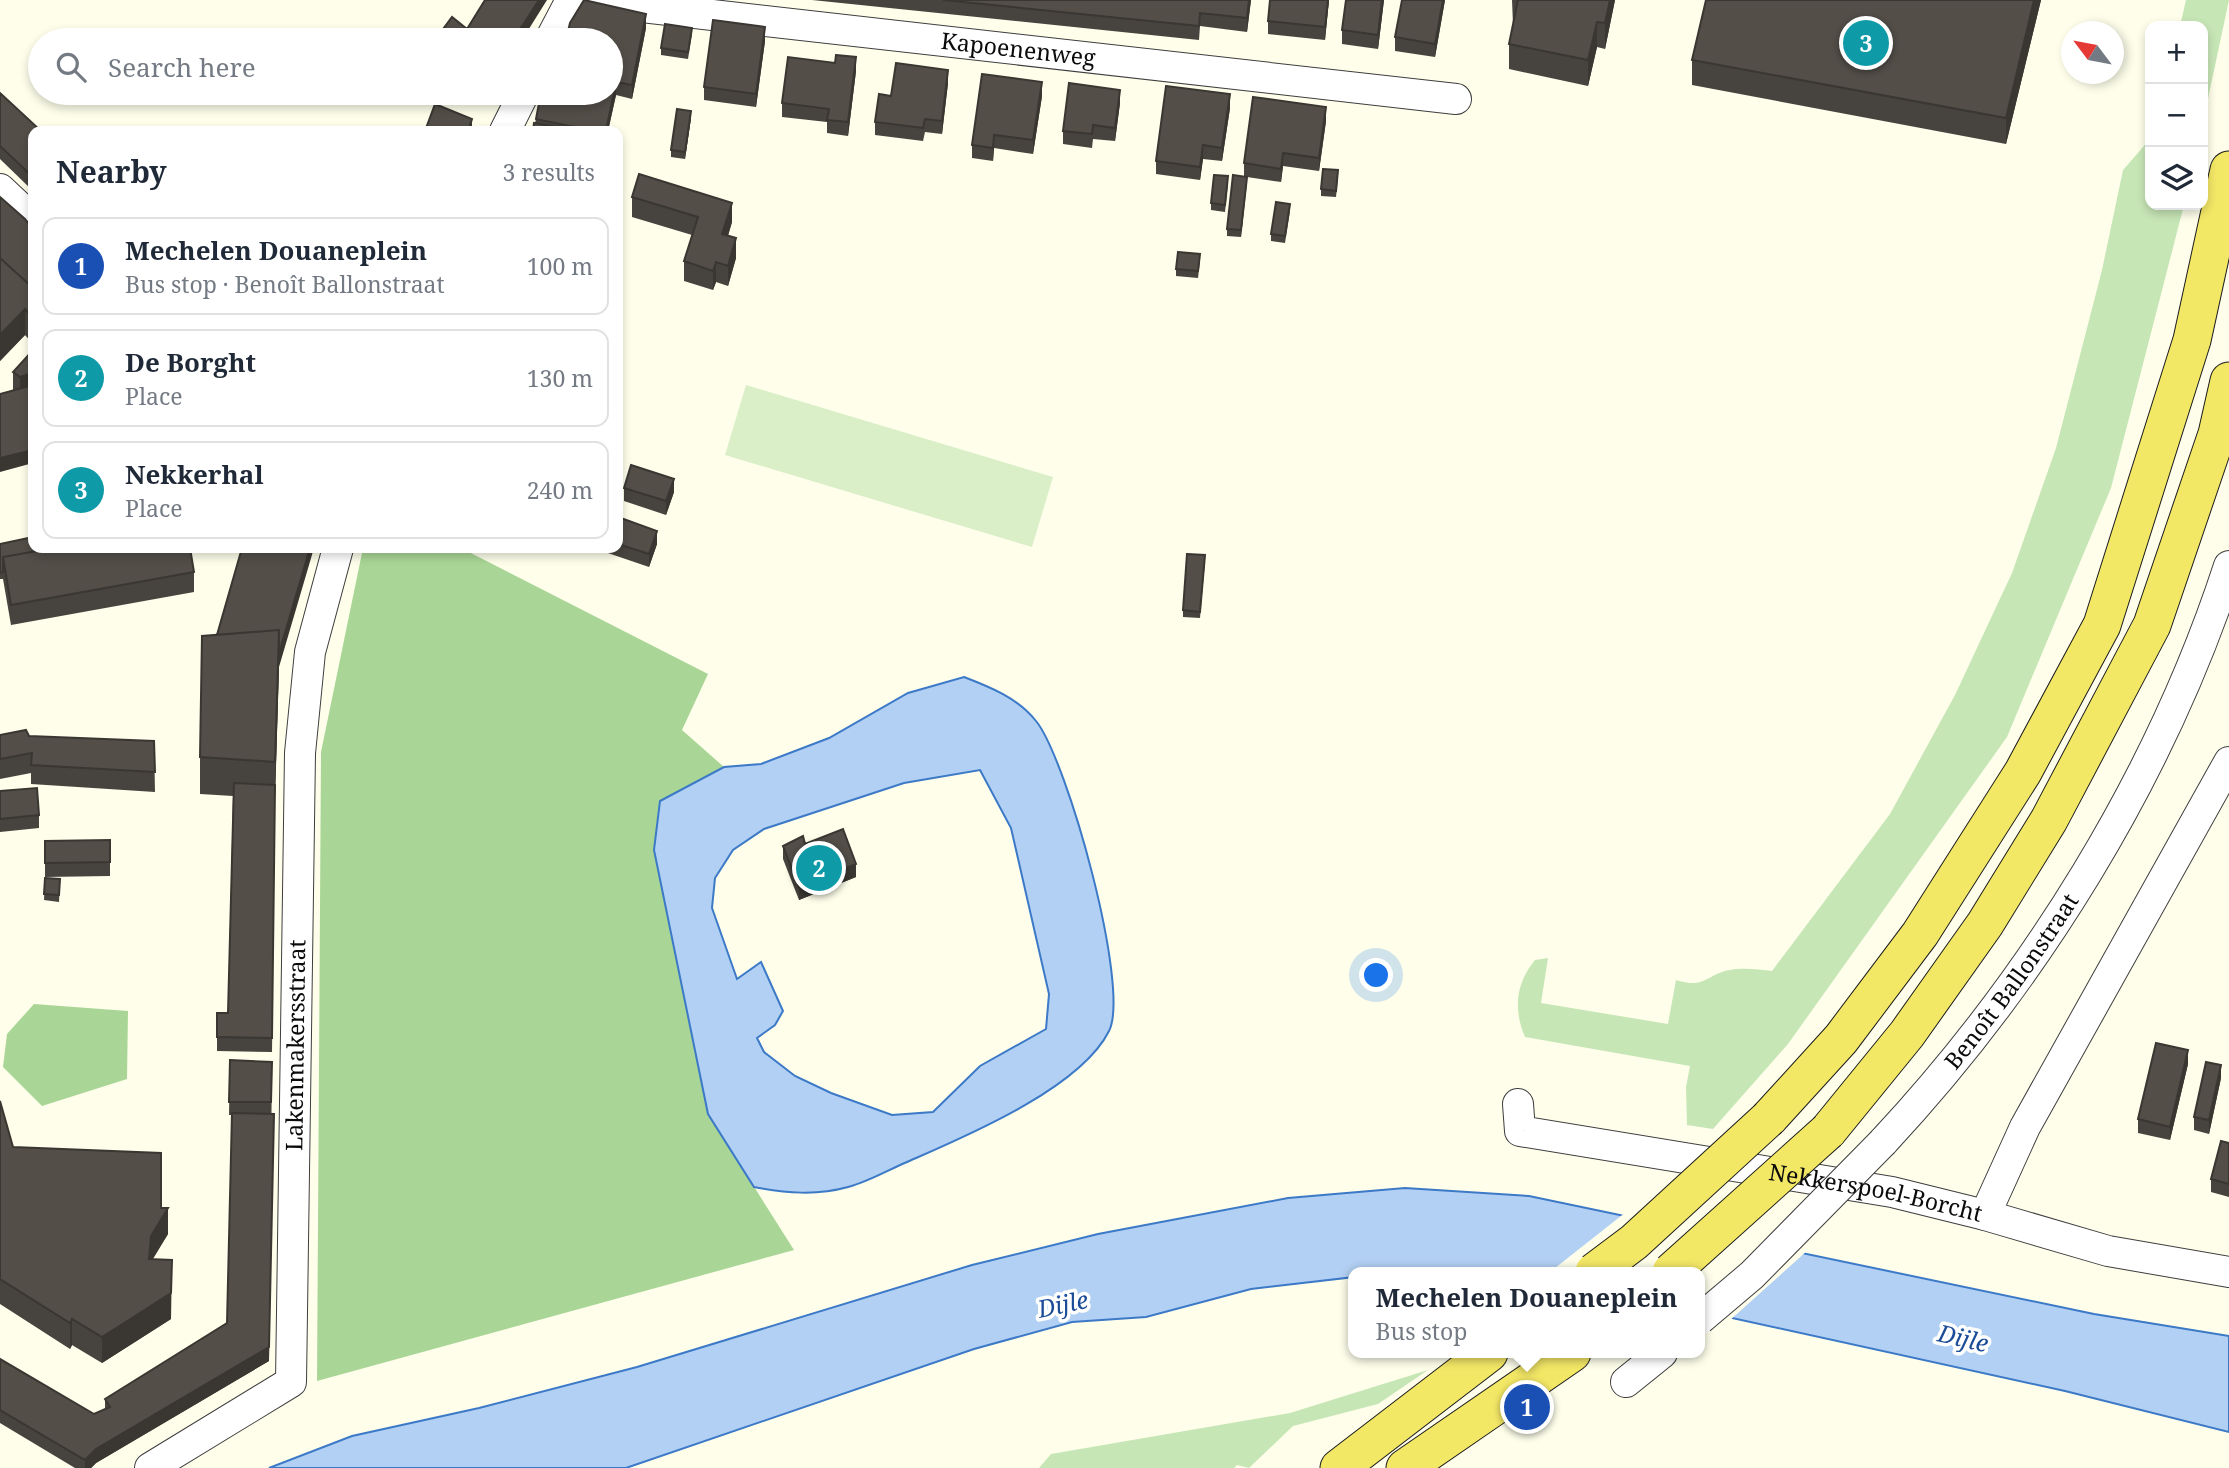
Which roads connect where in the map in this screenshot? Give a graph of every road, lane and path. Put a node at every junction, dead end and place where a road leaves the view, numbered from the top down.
1 (570, 0) edge
2 (580, 0) edge
3 (556, 28) edge
4 (1456, 99) dead end
5 (518, 105) edge
6 (508, 126) edge
7 (2229, 170) edge
8 (0, 189) edge
9 (28, 215) edge
10 (2229, 381) edge
11 (337, 553) edge
12 (2228, 572) edge
13 (2229, 762) edge
14 (1519, 1117) dead end
15 (1985, 1215) junction
16 (1601, 1267) edge
17 (1677, 1267) edge
18 (2229, 1272) edge
19 (1705, 1315) edge
20 (1482, 1358) edge
21 (1565, 1358) edge
22 (1656, 1358) edge
23 (1632, 1377) dead end
24 (150, 1468) edge
25 (1339, 1468) edge
26 (1405, 1468) edge

1 - 3 street
2 - 4 street, Kapoenenweg
5 - 6 street
7 - 16 main road, bridge
8 - 9 street
10 - 17 main road, bridge
11 - 24 street, Lakenmakersstraat
12 - 19 street, Benoît Ballonstraat, bridge
13 - 15 street
14 - 15 street, Nekkerspoel-Borcht
15 - 18 street, Nekkerspoel-Borcht
20 - 25 main road
21 - 26 main road
22 - 23 street

